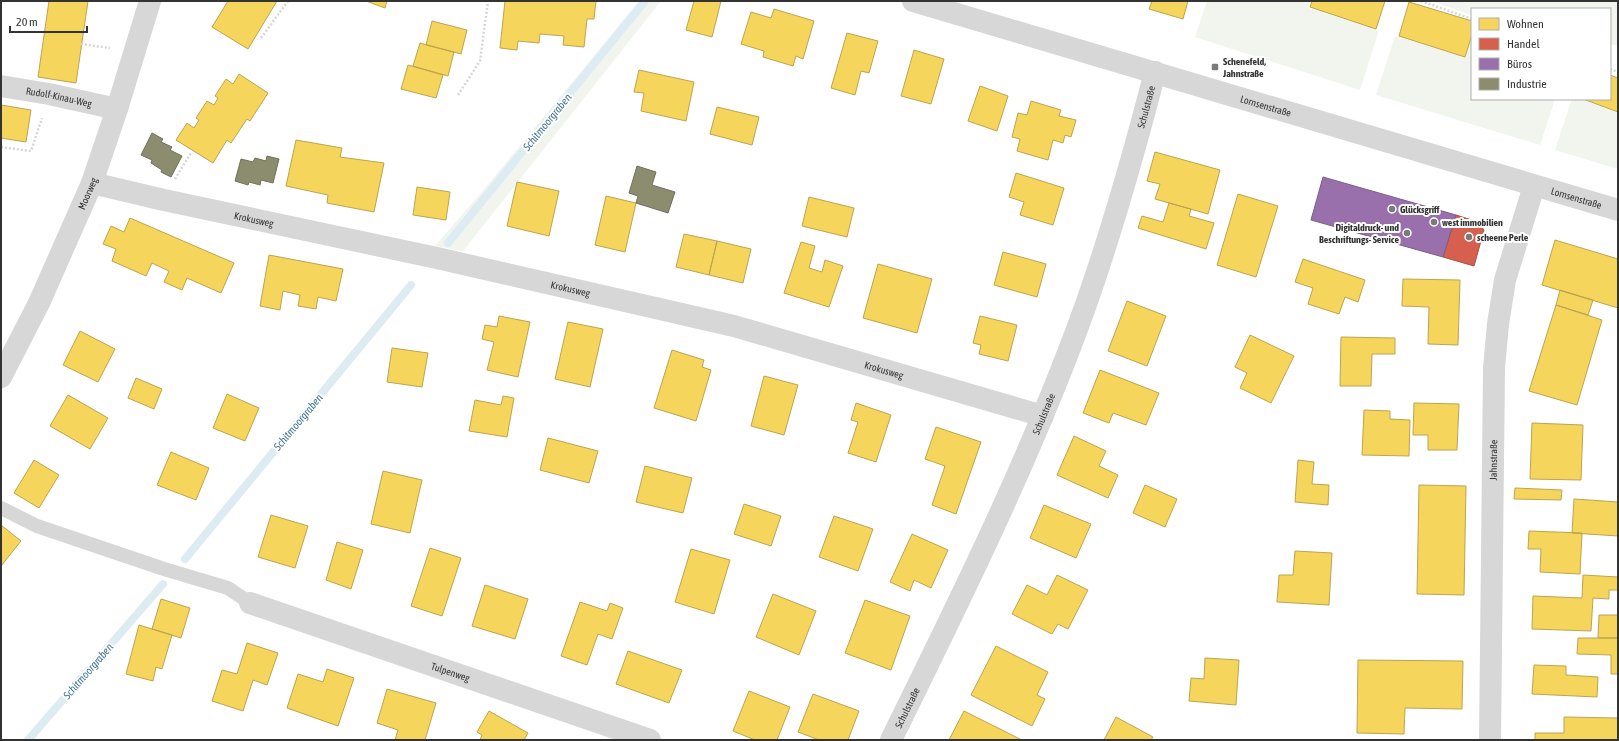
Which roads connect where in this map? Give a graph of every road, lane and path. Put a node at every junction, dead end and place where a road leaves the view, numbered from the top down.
1 (150, 1) edge
2 (288, 1) edge
3 (488, 1) edge
4 (913, 1) edge
5 (1421, 1) edge
6 (1471, 19) edge
7 (261, 38) dead end
8 (81, 44) dead end
9 (112, 48) dead end
10 (1155, 72) junction
11 (1, 86) edge
12 (49, 94) junction
13 (458, 95) dead end
14 (117, 109) junction
15 (1, 147) edge
16 (92, 183) junction
17 (1534, 186) junction
18 (1618, 210) edge
19 (1, 377) edge
20 (1043, 416) junction
21 (1, 508) edge
22 (250, 603) joint
23 (650, 740) edge
24 (891, 740) edge
25 (1490, 740) edge

1 - 14 street, Moorweg
2 - 7 path
3 - 13 path
4 - 10 street, Lornsenstraße
5 - 6 path
8 - 9 path
10 - 17 street, Lornsenstraße
10 - 20 street, Schulstraße
11 - 12 street, Rudolf-Kinau-Weg
12 - 14 street, Rudolf-Kinau-Weg
12 - 15 path
14 - 16 street, Moorweg
16 - 19 street, Moorweg
16 - 20 street, Krokusweg
17 - 18 street, Lornsenstraße
17 - 25 street, Jahnstraße
20 - 24 street, Schulstraße
21 - 22 lane
22 - 23 street, Tulpenweg

